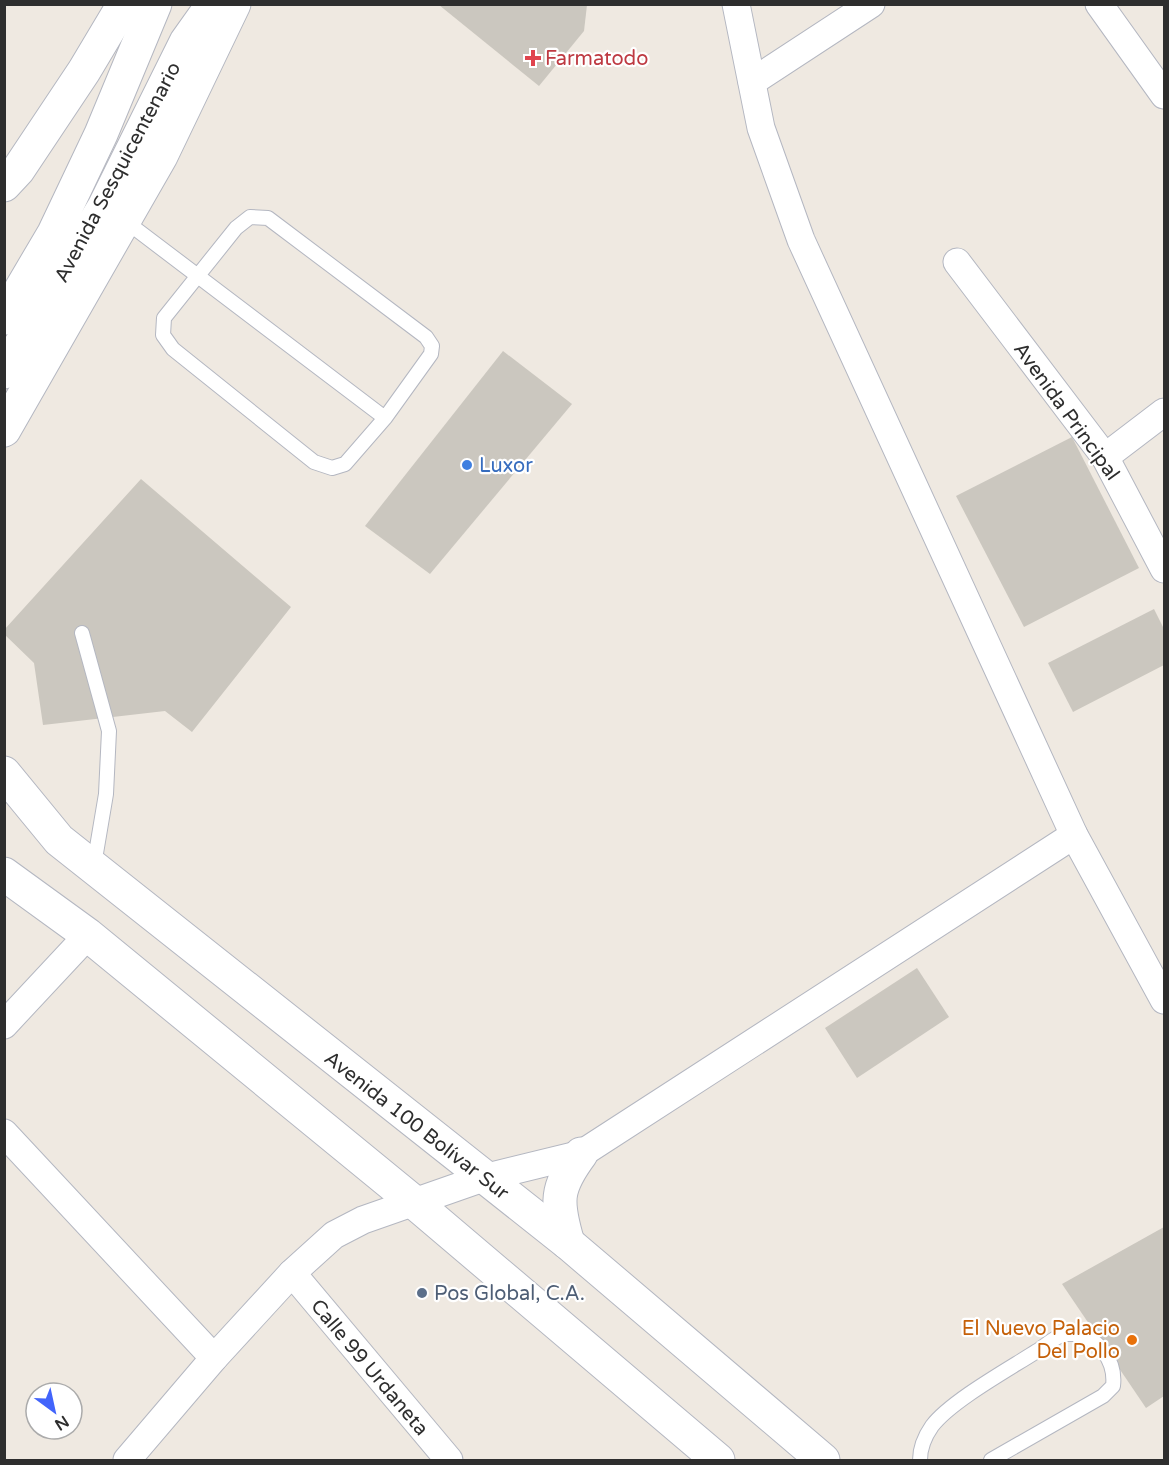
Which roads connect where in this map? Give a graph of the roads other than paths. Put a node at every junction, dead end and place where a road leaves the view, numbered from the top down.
1 (124, 4) edge
2 (213, 4) edge
3 (234, 4) edge
4 (736, 4) edge
5 (871, 4) edge
6 (1099, 4) edge
7 (149, 19) edge
8 (752, 82) junction
9 (1164, 95) edge
10 (4, 185) edge
11 (124, 220) junction
12 (957, 262) dead end
13 (197, 275) junction
14 (4, 318) edge
15 (4, 372) edge
16 (1164, 412) edge
17 (386, 418) junction
18 (4, 430) edge
19 (1105, 457) junction
20 (1164, 569) edge
21 (82, 633) dead end
22 (4, 773) edge
23 (4, 797) edge
24 (1074, 835) junction
25 (59, 840) junction
26 (93, 867) junction
27 (4, 874) edge
28 (88, 935) junction
29 (1164, 1000) edge
30 (4, 1024) edge
31 (4, 1133) edge
32 (580, 1154) junction
33 (483, 1178) junction
34 (415, 1203) junction
35 (568, 1243) junction
36 (292, 1273) junction
37 (214, 1358) junction
38 (127, 1461) edge
39 (449, 1461) edge
40 (718, 1461) edge
41 (823, 1461) edge
42 (920, 1461) edge
43 (991, 1461) edge

1 - 10 street
2 - 15 street, Avenida Sesquicentenario
3 - 11 street
4 - 8 street
5 - 8 street
6 - 9 street
7 - 14 street, Avenida Sesquicentenario
8 - 24 street
11 - 13 lane
11 - 18 street
12 - 19 street, Avenida Principal
13 - 17 lane
13 - 17 lane
13 - 17 lane
16 - 19 street
19 - 20 street, Avenida Principal
21 - 26 lane
22 - 25 street
23 - 25 street, Avenida 100 Bolívar Sur
24 - 29 street
24 - 32 street
25 - 26 street, Avenida 100 Bolívar Sur
26 - 33 street, Avenida 100 Bolívar Sur
27 - 28 street
28 - 30 street
28 - 34 street
31 - 37 street
32 - 33 street
32 - 35 street
33 - 34 street
33 - 35 street, Avenida 100 Bolívar Sur
34 - 36 street
34 - 40 street
35 - 41 street, Avenida 100 Bolívar Sur
36 - 37 street
36 - 39 street, Calle 99 Urdaneta
37 - 38 street
42 - 43 lane

